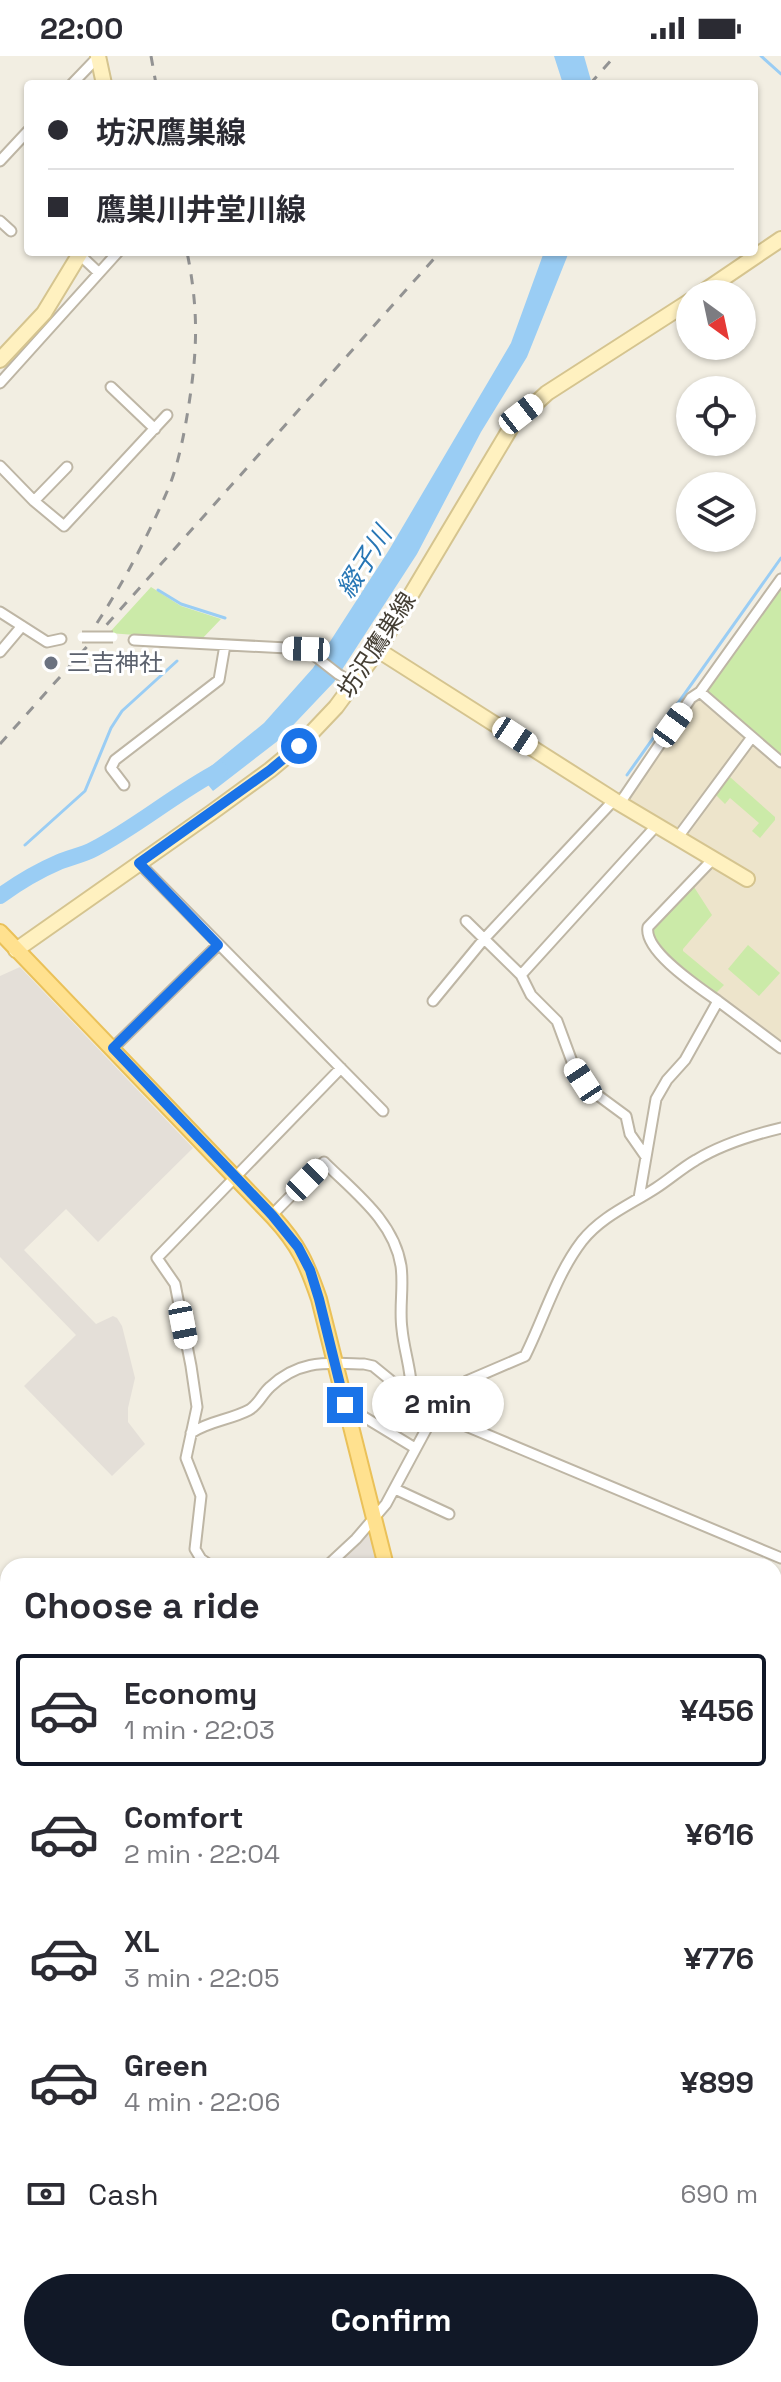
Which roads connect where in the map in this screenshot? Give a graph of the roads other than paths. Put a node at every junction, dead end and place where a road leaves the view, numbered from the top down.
1 (98, 56) edge
2 (76, 80) edge
3 (103, 80) edge
4 (24, 135) edge
5 (0, 161) edge
6 (0, 221) edge
7 (11, 231) dead end
8 (781, 239) edge
9 (758, 255) edge
10 (78, 256) edge
11 (83, 256) edge
12 (114, 256) edge
13 (756, 256) edge
14 (99, 273) junction
15 (721, 280) edge
16 (676, 310) edge
17 (0, 360) edge
18 (0, 383) edge
19 (111, 387) dead end
20 (167, 415) dead end
21 (155, 429) junction
22 (0, 466) edge
23 (67, 467) dead end
24 (34, 501) junction
25 (781, 579) edge
26 (0, 612) edge
27 (22, 626) junction
28 (82, 637) dead end
29 (113, 637) dead end
30 (61, 639) dead end
31 (134, 640) dead end
32 (225, 645) junction
33 (378, 650) junction
34 (0, 652) edge
35 (350, 681) junction
36 (700, 692) junction
37 (752, 737) junction
38 (781, 762) edge
39 (124, 785) dead end
40 (617, 802) junction
41 (657, 825) junction
42 (678, 837) junction
43 (713, 859) junction
44 (139, 863) junction
45 (747, 879) dead end
46 (466, 921) dead end
47 (1, 933) edge
48 (484, 939) junction
49 (218, 945) junction
50 (16, 950) junction
51 (521, 975) junction
52 (433, 1001) dead end
53 (718, 1001) junction
54 (113, 1048) junction
55 (781, 1048) edge
56 (341, 1068) junction
57 (383, 1111) dead end
58 (781, 1128) edge
59 (646, 1157) junction
60 (234, 1177) junction
61 (639, 1198) junction
62 (272, 1215) junction
63 (334, 1363) junction
64 (411, 1397) junction
65 (345, 1405) junction
66 (436, 1411) junction
67 (191, 1433) junction
68 (415, 1448) junction
69 (395, 1489) junction
70 (449, 1514) dead end
71 (373, 1521) junction
72 (200, 1558) edge
73 (335, 1558) edge
74 (384, 1558) edge
75 (781, 1558) edge

1 - 2 street
1 - 3 main road
4 - 5 street
6 - 7 street
8 - 9 main road
10 - 17 main road
11 - 14 street
12 - 14 street
13 - 15 main road
14 - 18 street
16 - 33 main road, 坊沢鷹巣線
19 - 21 street
20 - 21 street
21 - 24 street
22 - 24 street
23 - 24 street
25 - 36 street
26 - 27 street
27 - 30 street
27 - 34 street
28 - 29 street, bridge
31 - 32 street
32 - 35 street
32 - 39 street
33 - 35 main road, 坊沢鷹巣線
33 - 40 main road
35 - 44 main road, 坊沢鷹巣線
36 - 37 street
36 - 40 street
37 - 38 street
37 - 42 street
40 - 41 main road
40 - 48 street
41 - 42 main road
41 - 51 street
42 - 43 main road
43 - 45 main road
43 - 53 street
44 - 49 street
44 - 50 main road, 坊沢鷹巣線
46 - 48 street
47 - 50 main road
48 - 51 street
48 - 52 street
49 - 54 street
49 - 56 street
50 - 54 main road
51 - 59 street
53 - 55 street
53 - 59 street
54 - 60 main road
56 - 57 street
56 - 60 street
58 - 61 street
59 - 61 street
60 - 62 main road
60 - 67 street
61 - 66 street
62 - 63 main road
62 - 64 street
63 - 64 street
63 - 65 main road
63 - 67 street
64 - 66 street
65 - 68 street
65 - 71 main road
66 - 68 street
66 - 75 street
67 - 72 street
68 - 69 street
69 - 70 street
69 - 71 street
71 - 73 street
71 - 74 main road

